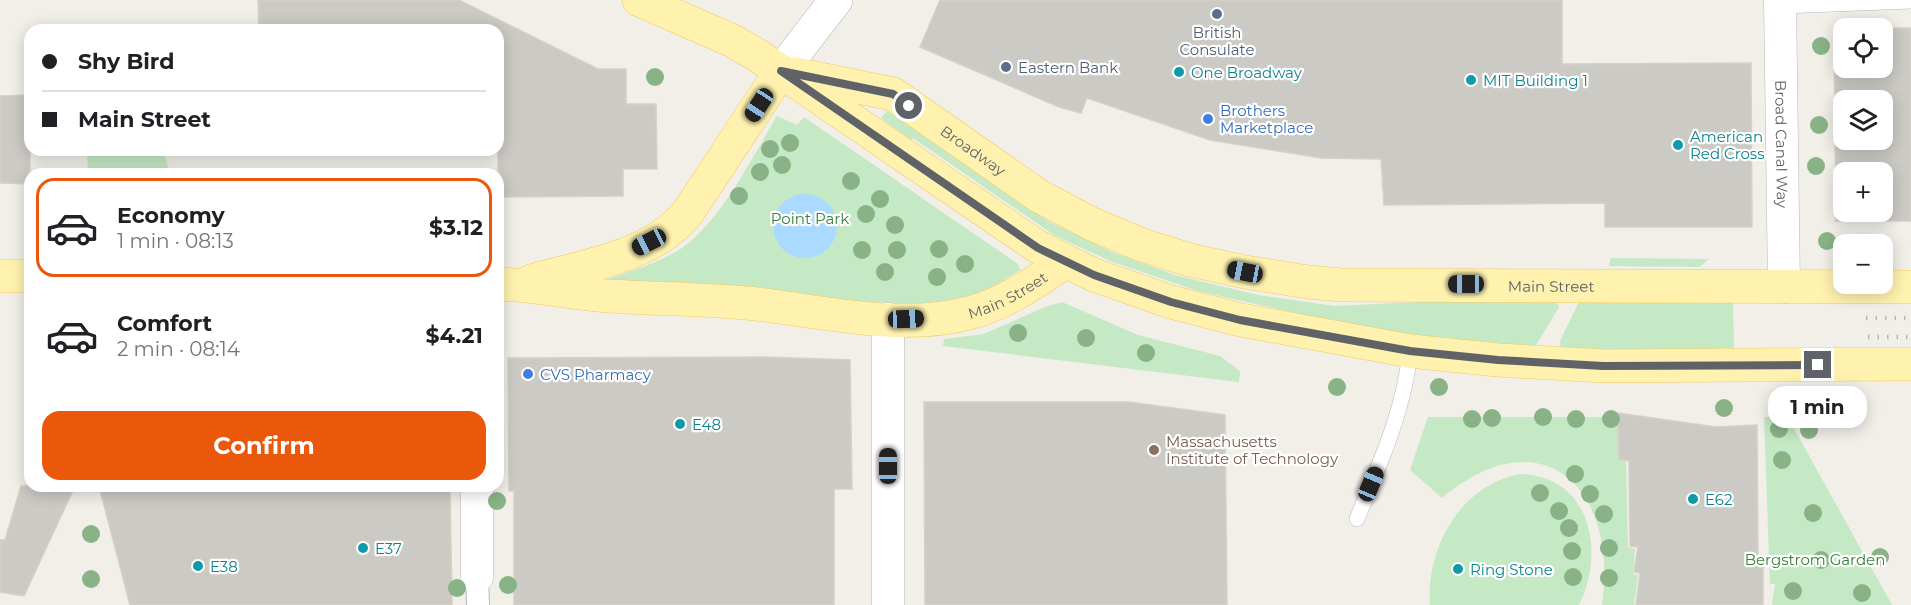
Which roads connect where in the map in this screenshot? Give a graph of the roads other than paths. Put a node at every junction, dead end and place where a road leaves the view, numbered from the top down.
1 (639, 0) edge
2 (836, 0) edge
3 (1911, 1) edge
4 (1780, 3) edge
5 (781, 71) junction
6 (1092, 224) joint
7 (1065, 262) junction
8 (0, 276) edge
9 (24, 276) edge
10 (509, 284) edge
11 (1784, 287) junction
12 (1911, 287) edge
13 (888, 319) junction
14 (1410, 351) junction
15 (1911, 364) edge
16 (477, 492) edge
17 (1357, 519) dead end
18 (478, 591) edge
19 (888, 605) edge

1 - 5 main road, Broadway
2 - 5 main road
3 - 4 lane
4 - 11 street, Broad Canal Way
5 - 6 main road, Broadway
5 - 7 main road, Broadway
5 - 10 main road, Main Street
6 - 11 main road, Main Street
7 - 13 main road, Main Street
7 - 14 main road
8 - 9 main road
10 - 13 main road, Main Street
11 - 12 main road, Main Street
13 - 19 street
14 - 15 main road
14 - 17 lane
16 - 18 street

